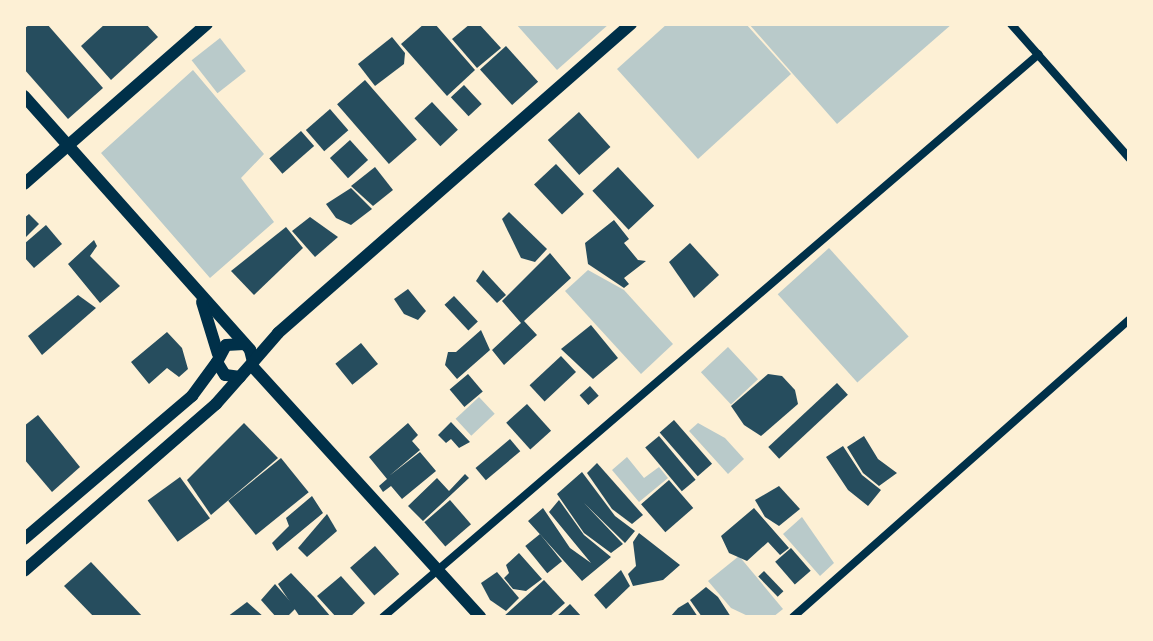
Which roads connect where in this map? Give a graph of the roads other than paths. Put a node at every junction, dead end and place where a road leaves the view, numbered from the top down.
1 (207, 24) edge
2 (631, 24) edge
3 (1011, 24) edge
4 (1039, 54) junction
5 (24, 96) edge
6 (68, 145) junction
7 (1129, 158) edge
8 (24, 184) edge
9 (201, 299) junction
10 (1129, 320) edge
11 (278, 333) junction
12 (245, 346) junction
13 (218, 358) junction
14 (252, 364) junction
15 (240, 377) junction
16 (24, 539) edge
17 (438, 570) junction
18 (24, 571) edge
19 (383, 617) edge
20 (480, 617) edge
21 (793, 617) edge

1 - 6 street
2 - 11 street
3 - 4 street
4 - 7 street
4 - 17 street
5 - 6 street
6 - 8 street
6 - 9 street
9 - 12 street
9 - 13 street
10 - 21 street
11 - 12 street
11 - 14 street
12 - 13 street
12 - 14 street
13 - 15 street
13 - 16 street
14 - 15 street
14 - 17 street
15 - 18 street
17 - 19 street
17 - 20 street

